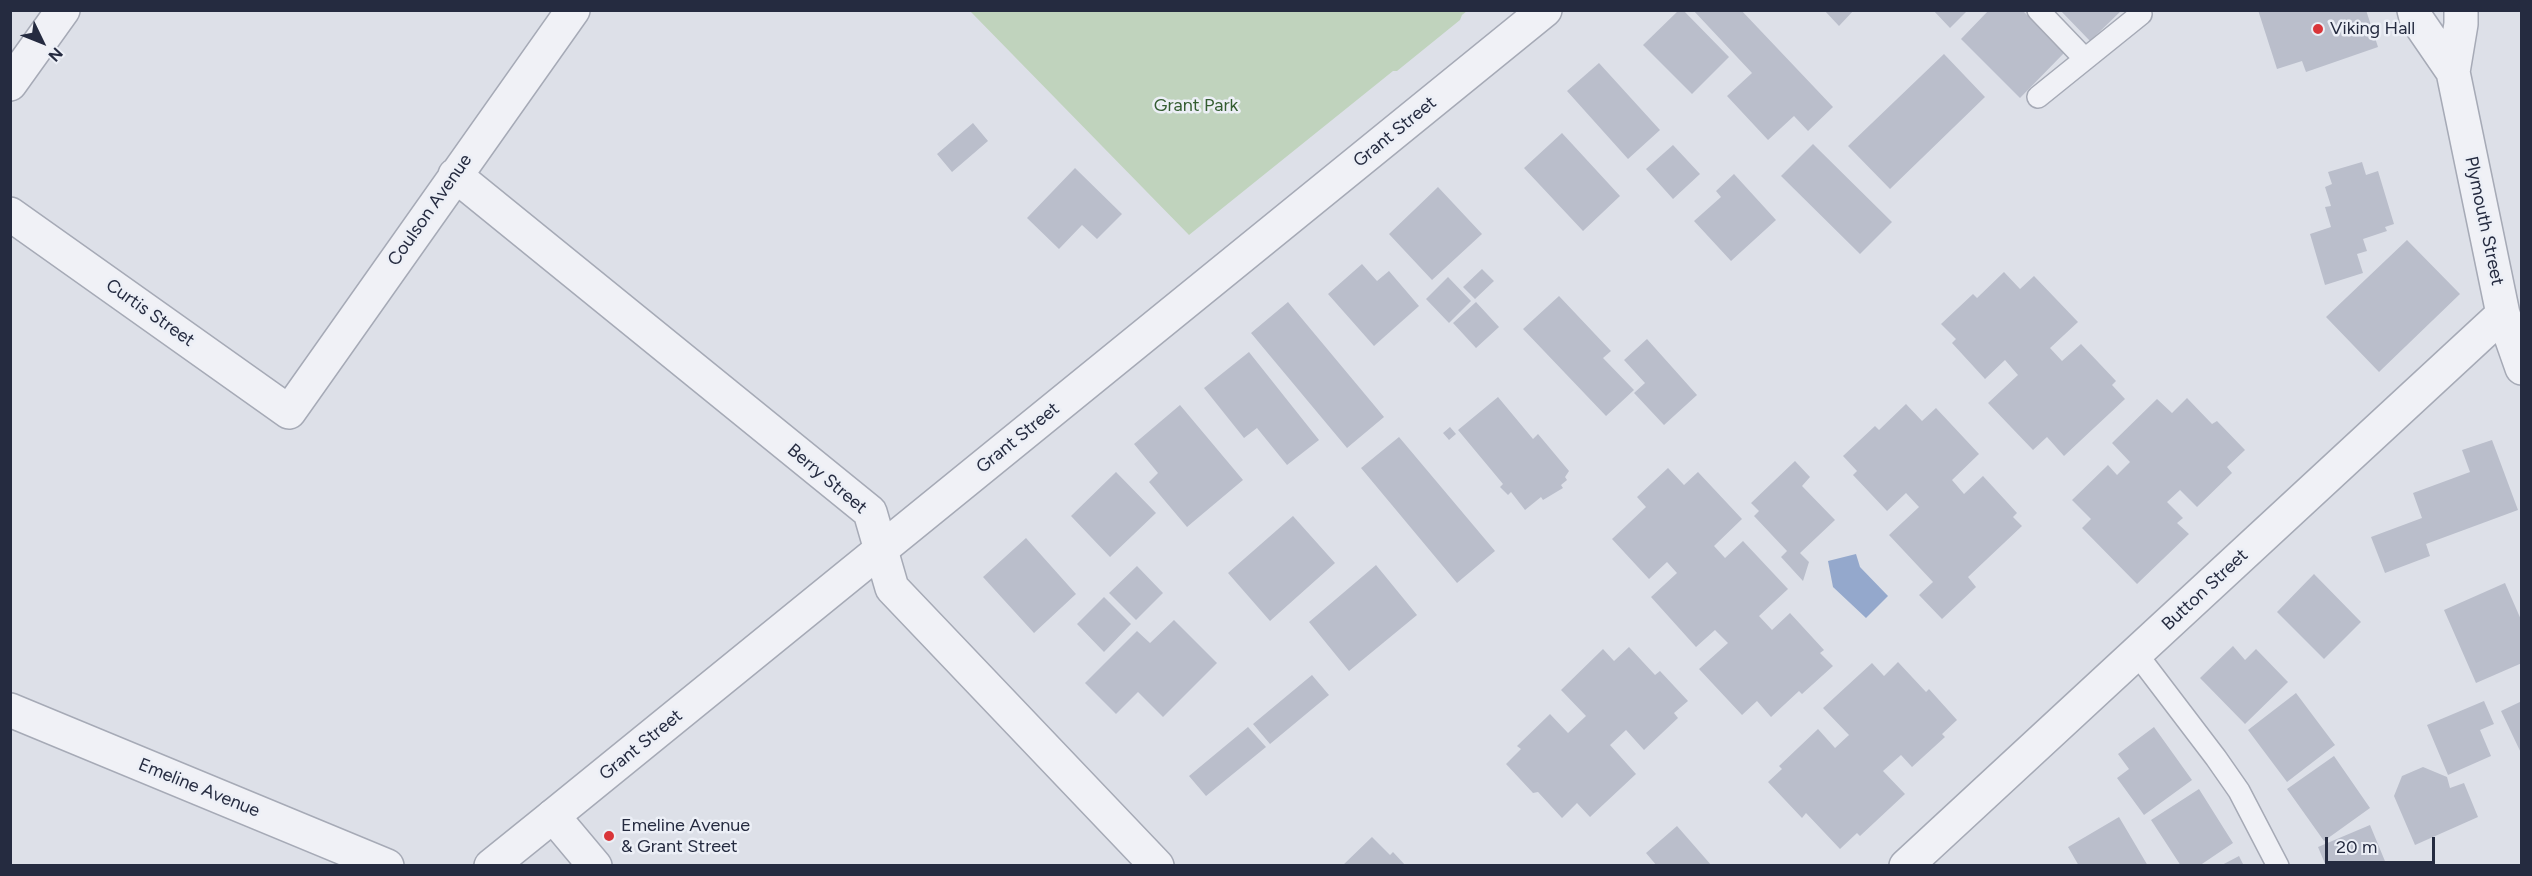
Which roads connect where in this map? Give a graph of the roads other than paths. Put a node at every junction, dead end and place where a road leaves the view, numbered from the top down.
1 (63, 10) edge
2 (573, 10) edge
3 (1545, 10) edge
4 (2038, 10) edge
5 (2414, 10) edge
6 (2461, 10) edge
7 (2141, 14) dead end
8 (2085, 59) junction
9 (2453, 72) junction
10 (10, 84) edge
11 (2038, 97) dead end
12 (455, 175) junction
13 (10, 214) edge
14 (2504, 314) junction
15 (2522, 368) edge
16 (289, 412) joint
17 (881, 549) junction
18 (2136, 652) junction
19 (10, 710) edge
20 (553, 816) junction
21 (387, 866) edge
22 (490, 866) edge
23 (595, 866) edge
24 (1157, 866) edge
25 (1906, 866) edge
26 (2278, 866) edge

1 - 10 street
2 - 12 street, Coulson Avenue
3 - 17 street, Grant Street
4 - 8 lane
5 - 9 street, Plymouth Street
6 - 9 street, Plymouth Street
7 - 8 lane
8 - 11 lane
9 - 14 street, Plymouth Street
12 - 16 street, Coulson Avenue
12 - 17 street, Berry Street
13 - 16 street, Curtis Street
14 - 15 street, Plymouth Street
14 - 18 street, Button Street
17 - 20 street, Grant Street
17 - 24 street, Berry Street
18 - 25 street, Button Street
18 - 26 lane
19 - 21 street, Emeline Avenue
20 - 22 street, Grant Street
20 - 23 street

